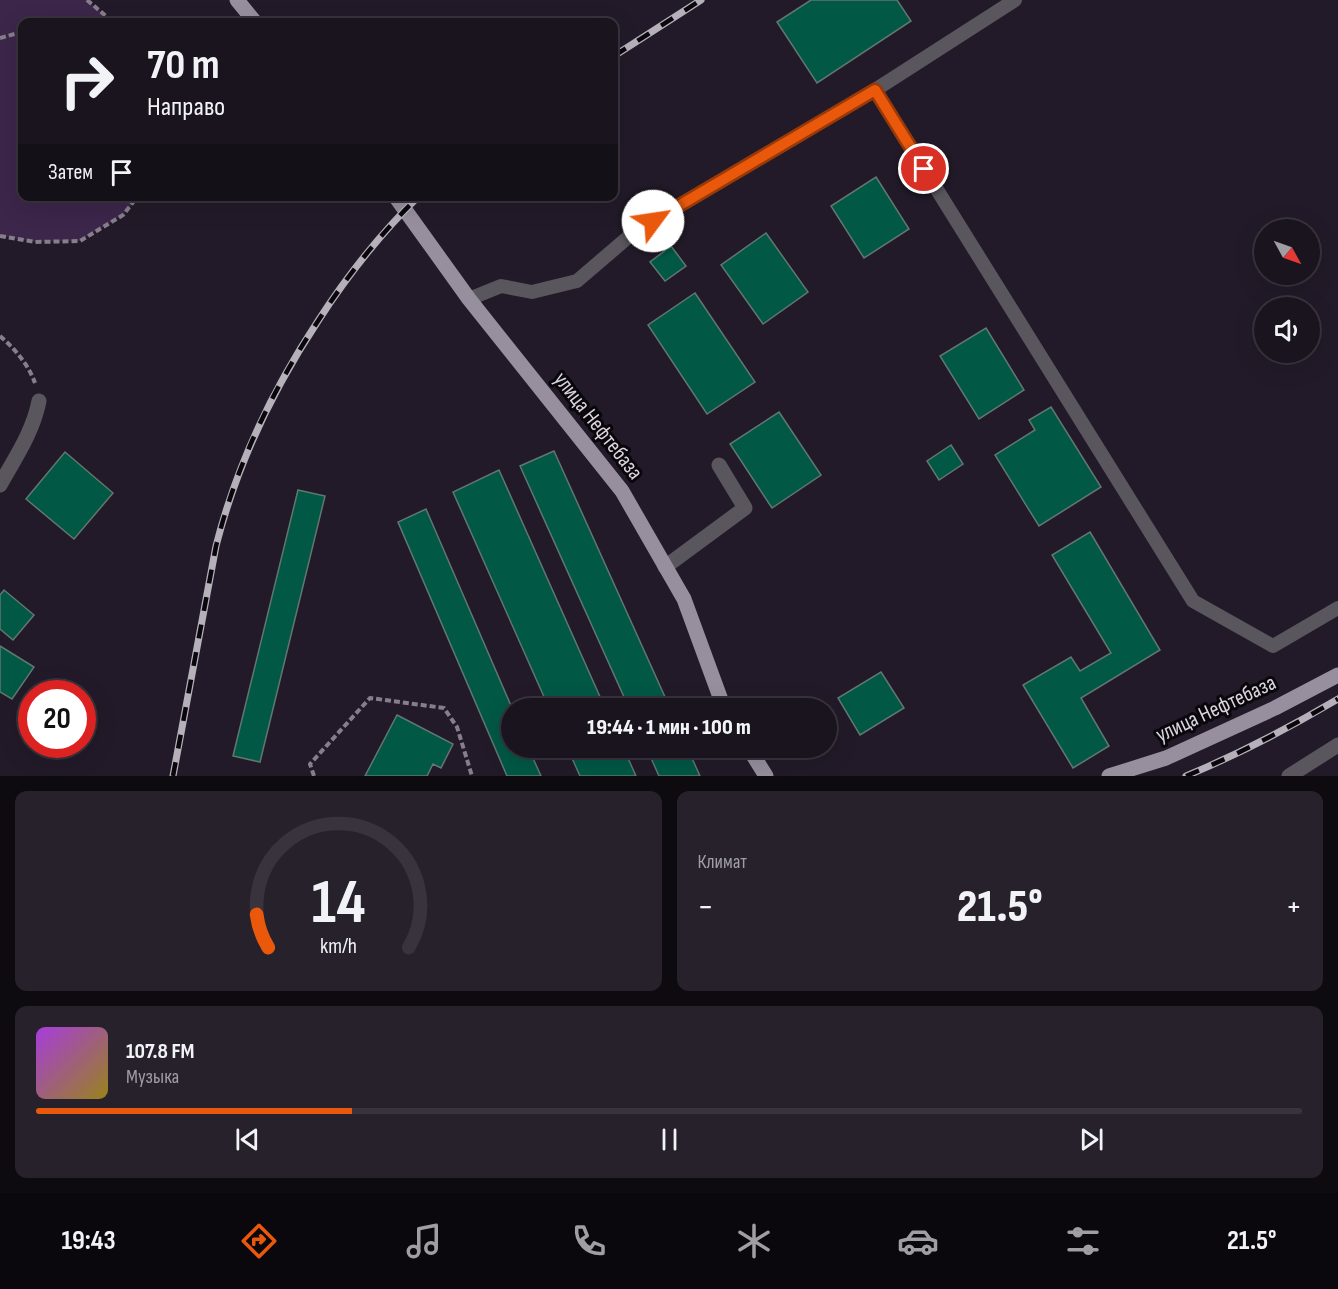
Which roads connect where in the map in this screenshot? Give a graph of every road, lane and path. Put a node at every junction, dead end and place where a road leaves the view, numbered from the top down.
1 (87, 0) edge
2 (237, 0) edge
3 (1015, 0) edge
4 (108, 18) edge
5 (252, 18) edge
6 (18, 33) edge
7 (0, 38) edge
8 (875, 90) junction
9 (134, 201) edge
10 (399, 201) edge
11 (0, 236) edge
12 (469, 299) junction
13 (0, 336) edge
14 (39, 401) joint
15 (719, 465) dead end
16 (0, 485) edge
17 (665, 567) junction
18 (1338, 608) edge
19 (1338, 675) edge
20 (720, 698) edge
21 (1338, 745) edge
22 (755, 758) edge
23 (314, 776) edge
24 (472, 776) edge
25 (766, 776) edge
26 (1109, 776) edge
27 (1289, 776) edge

1 - 4 path
2 - 5 main road
3 - 8 lane
6 - 7 path
8 - 12 lane
8 - 18 lane
9 - 11 path
10 - 12 main road, улица Нефтебаза
12 - 17 main road, улица Нефтебаза
13 - 14 path
14 - 16 street
15 - 17 street
17 - 20 main road, улица Нефтебаза
19 - 26 main road, улица Нефтебаза
21 - 27 street
22 - 25 main road
23 - 24 path

